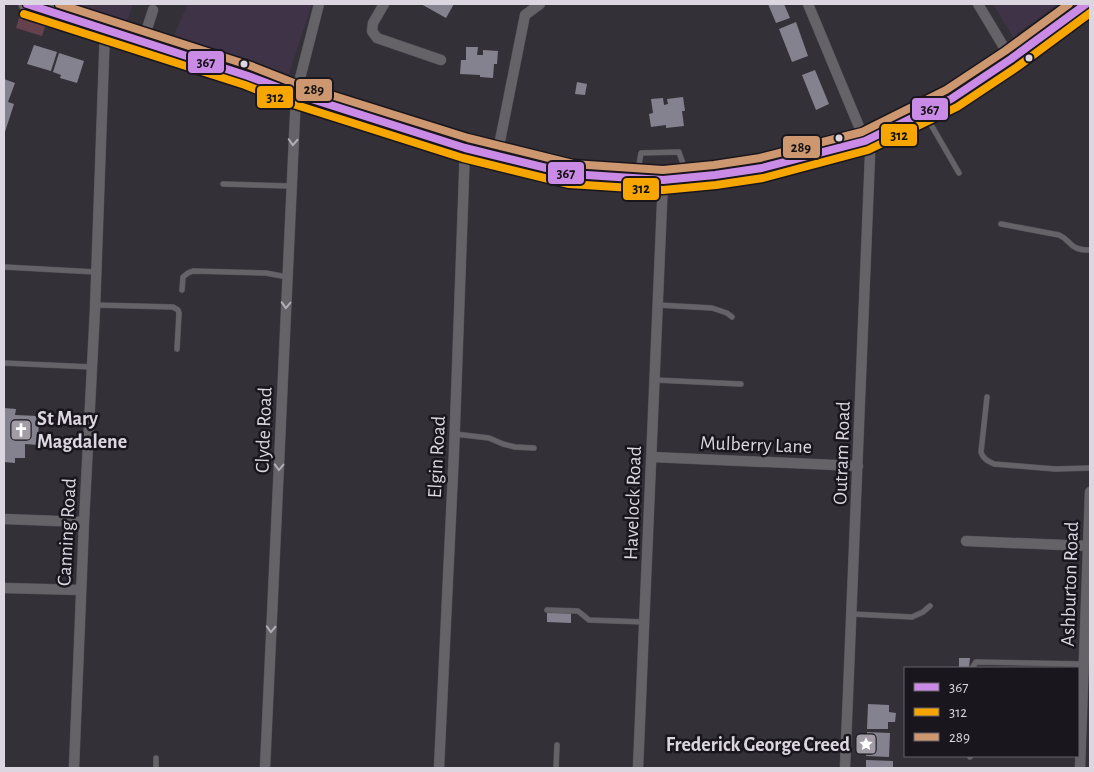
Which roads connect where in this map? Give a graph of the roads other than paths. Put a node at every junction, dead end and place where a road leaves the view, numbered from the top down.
1 (27, 4) edge
2 (319, 4) edge
3 (384, 4) edge
4 (540, 4) edge
5 (808, 4) edge
6 (978, 4) edge
7 (1086, 4) edge
8 (153, 10) dead end
9 (105, 29) junction
10 (143, 41) junction
11 (1011, 59) junction
12 (441, 60) dead end
13 (296, 94) junction
14 (924, 113) junction
15 (865, 141) junction
16 (465, 148) junction
17 (497, 156) junction
18 (959, 173) dead end
19 (688, 178) junction
20 (637, 179) junction
21 (663, 180) junction
22 (223, 184) dead end
23 (291, 186) junction
24 (1001, 224) dead end
25 (1090, 250) edge
26 (4, 267) edge
27 (97, 272) junction
28 (287, 277) junction
29 (182, 290) dead end
30 (96, 305) junction
31 (658, 305) junction
32 (732, 316) dead end
33 (177, 349) dead end
34 (4, 363) edge
35 (92, 367) junction
36 (655, 380) junction
37 (741, 384) dead end
38 (987, 396) dead end
39 (454, 434) junction
40 (534, 448) dead end
41 (652, 457) junction
42 (858, 466) junction
43 (1090, 468) edge
44 (1090, 492) edge
45 (4, 518) edge
46 (84, 522) junction
47 (966, 541) dead end
48 (1088, 546) junction
49 (4, 588) edge
50 (81, 590) junction
51 (930, 606) dead end
52 (547, 610) dead end
53 (852, 614) junction
54 (645, 622) junction
55 (1084, 664) junction
56 (973, 667) edge
57 (1080, 726) edge
58 (557, 745) dead end
59 (156, 758) dead end
60 (74, 768) edge
61 (156, 768) edge
62 (265, 768) edge
63 (439, 768) edge
64 (556, 768) edge
65 (638, 768) edge
66 (845, 768) edge
67 (1080, 768) edge

1 - 9 main road
2 - 13 street, Clyde Road
3 - 12 street
4 - 17 street
5 - 15 street, Outram Road
6 - 11 street
7 - 11 main road
8 - 10 street
9 - 10 main road
9 - 27 street, Canning Road
10 - 13 main road
11 - 14 main road
13 - 16 main road
13 -> 23 street, Clyde Road
14 - 15 main road
14 - 18 lane
15 - 19 main road
15 - 42 street, Outram Road
16 - 17 main road
16 - 39 street, Elgin Road
17 - 20 main road
19 - 20 lane
19 - 21 main road
20 - 21 main road
21 - 31 street, Havelock Road
22 - 23 lane
23 - 28 street, Clyde Road
24 - 25 lane
26 - 27 lane
27 - 30 street, Canning Road
28 - 29 lane
28 -> 62 street, Clyde Road
30 - 33 lane
30 - 35 street, Canning Road
31 - 32 lane
31 - 36 street, Havelock Road
34 - 35 lane
35 - 46 street, Canning Road
36 - 37 lane
36 - 41 street, Havelock Road
38 - 43 lane
39 - 40 lane
39 - 63 street, Elgin Road
41 - 42 street, Mulberry Lane
41 - 54 street, Havelock Road
42 - 53 street, Outram Road
44 - 48 street, Ashburton Road
45 - 46 street
46 - 50 street, Canning Road
47 - 48 street
48 - 55 street, Ashburton Road
49 - 50 street
50 - 60 street, Canning Road
51 - 53 lane
52 - 54 lane
53 - 66 street, Outram Road
54 - 65 street, Havelock Road
55 - 56 lane
55 - 57 street, Ashburton Road
57 - 67 street, Ashburton Road
58 - 64 lane
59 - 61 lane

